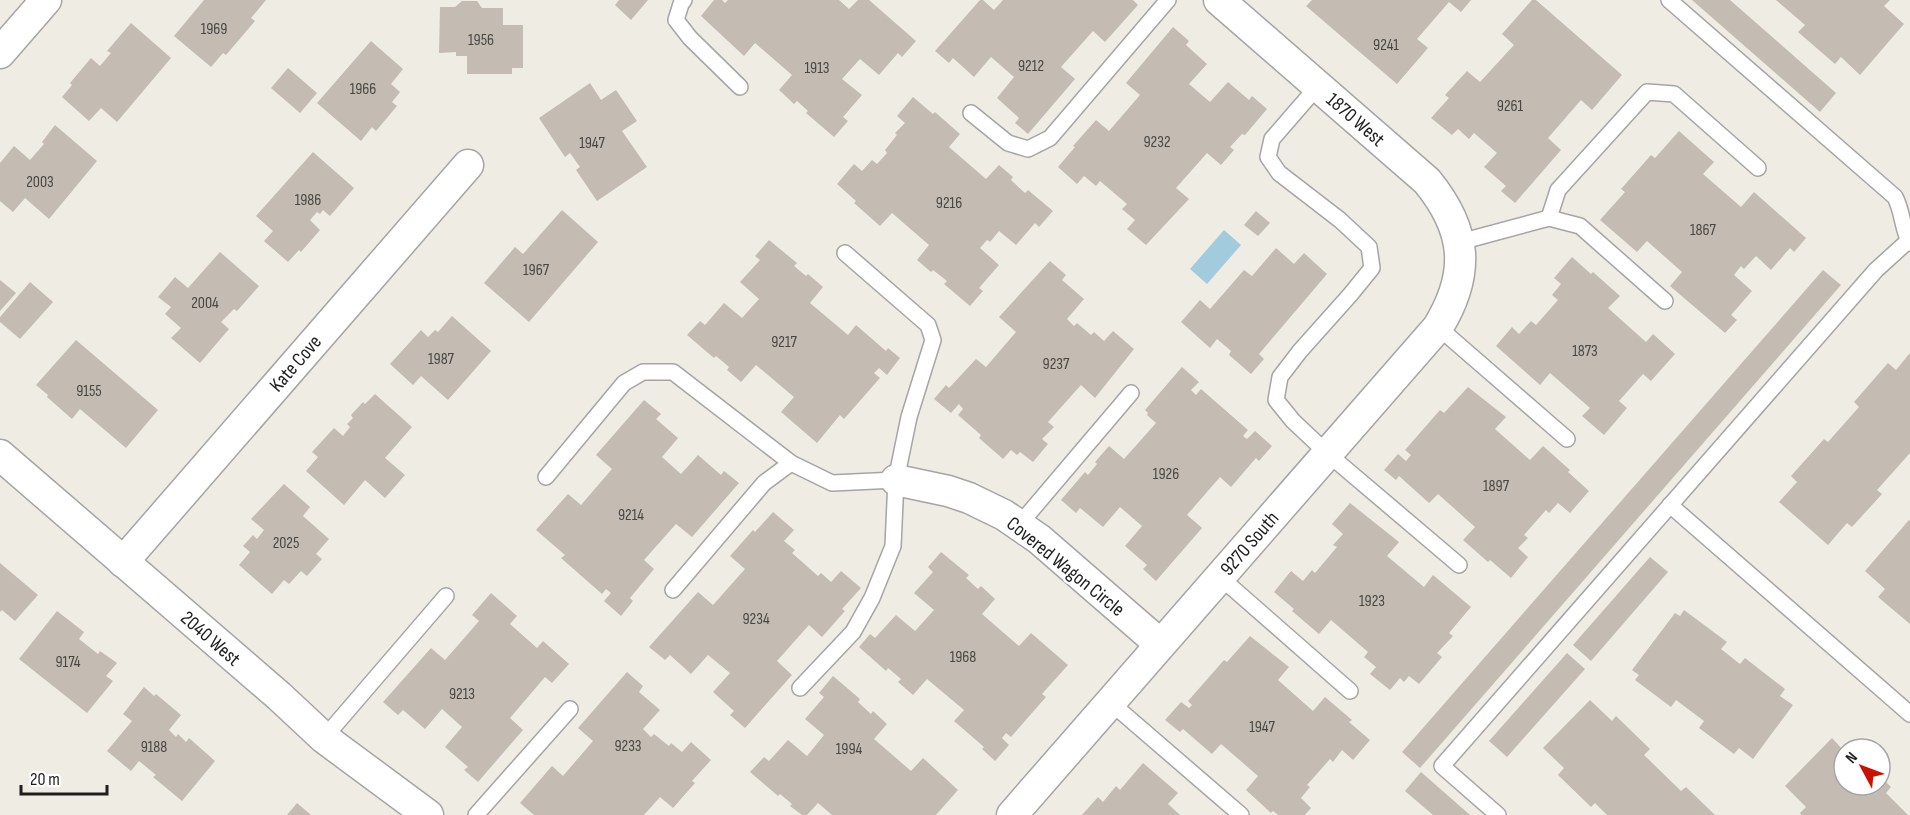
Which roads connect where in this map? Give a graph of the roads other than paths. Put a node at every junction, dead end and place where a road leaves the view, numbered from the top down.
1 (46, 0) edge
2 (684, 0) edge
3 (1168, 0) edge
4 (1219, 0) edge
5 (1669, 0) edge
6 (0, 52) edge
7 (1318, 86) junction
8 (740, 87) dead end
9 (971, 113) dead end
10 (468, 165) dead end
11 (1758, 168) dead end
12 (1549, 218) junction
13 (1909, 242) edge
14 (1461, 250) junction
15 (844, 253) dead end
16 (1665, 301) dead end
17 (1438, 327) junction
18 (1131, 393) dead end
19 (1567, 439) dead end
20 (1327, 453) junction
21 (0, 455) edge
22 (791, 463) junction
23 (546, 477) dead end
24 (897, 480) junction
25 (1670, 505) junction
26 (1019, 525) junction
27 (123, 562) junction
28 (1459, 565) dead end
29 (1220, 577) junction
30 (673, 590) dead end
31 (446, 597) dead end
32 (1160, 644) junction
33 (800, 688) dead end
34 (1350, 691) dead end
35 (1110, 702) junction
36 (570, 709) dead end
37 (1910, 714) edge
38 (324, 738) junction
39 (428, 815) edge
40 (476, 815) edge
41 (1012, 815) edge
42 (1241, 815) edge
43 (1498, 815) edge

1 - 6 street
2 - 8 lane
3 - 9 lane
4 - 7 street, 1870 West
5 - 13 lane
7 - 14 street, 1870 West
7 - 20 lane
10 - 27 street, Kate Cove
11 - 12 lane
12 - 14 lane
12 - 16 lane
13 - 25 lane
14 - 17 street, 9270 South
15 - 24 lane
17 - 19 lane
17 - 20 street, 9270 South
18 - 26 lane
20 - 28 lane
20 - 29 street, 9270 South
21 - 27 street, 2040 West
22 - 23 lane
22 - 24 lane
22 - 30 lane
24 - 26 street, Covered Wagon Circle
24 - 33 lane
25 - 37 lane
25 - 43 lane
26 - 32 street, Covered Wagon Circle
27 - 38 street, 2040 West
29 - 32 street, 9270 South
29 - 34 lane
31 - 38 lane
32 - 35 street, 9270 South
35 - 41 street, 9270 South
35 - 42 lane
36 - 40 lane
38 - 39 street, 2040 West

